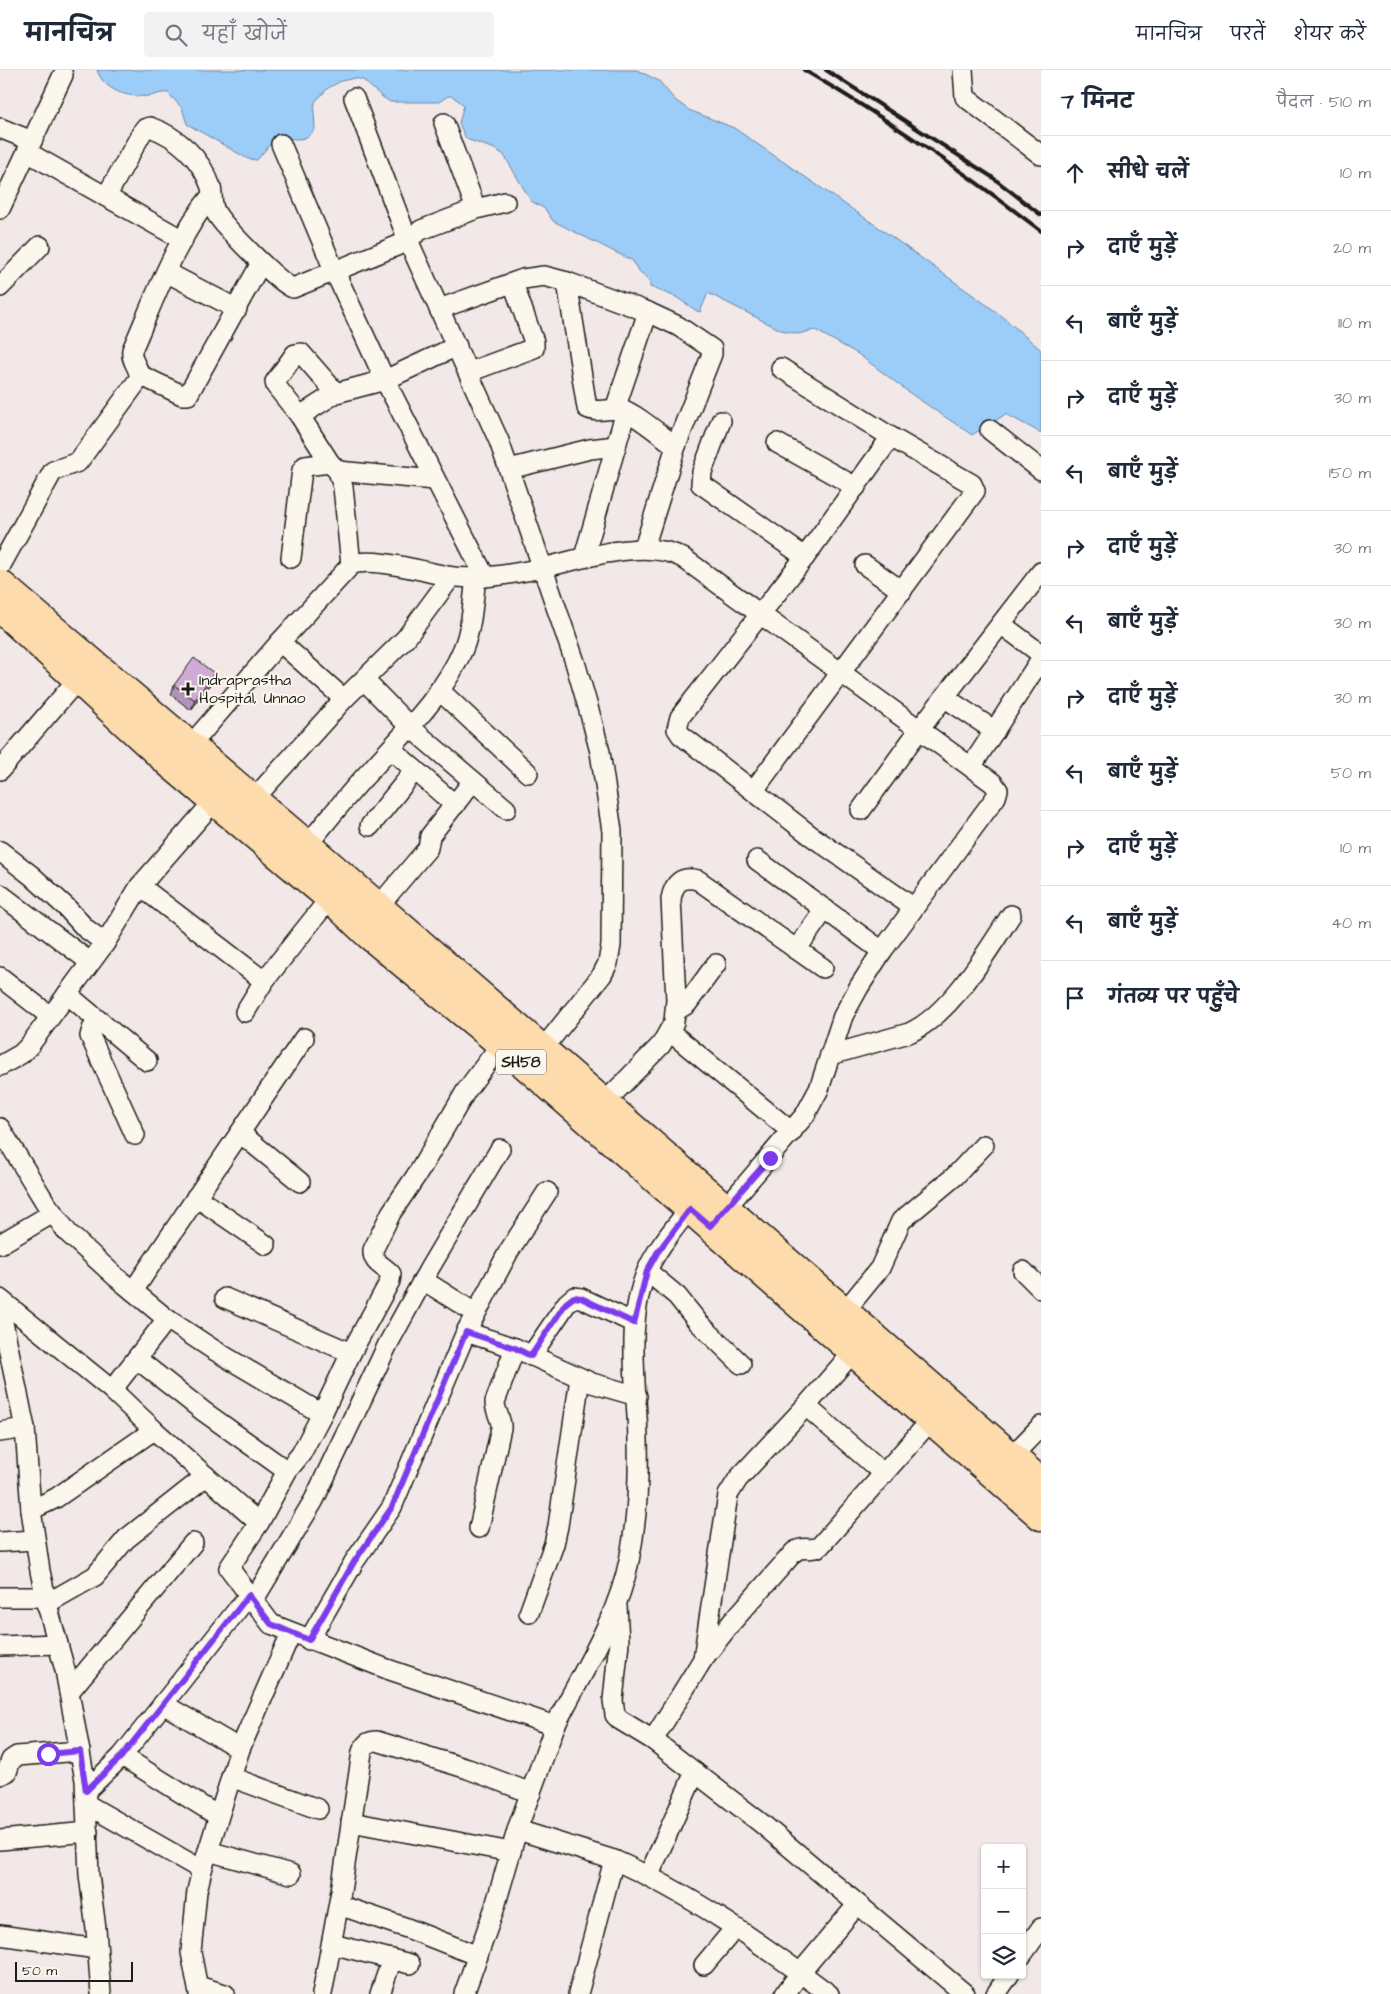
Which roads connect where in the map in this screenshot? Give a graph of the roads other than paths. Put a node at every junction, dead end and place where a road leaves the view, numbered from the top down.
1 (964, 70) edge
2 (63, 75) dead end
3 (354, 98) dead end
4 (444, 123) dead end
5 (0, 128) edge
6 (280, 144) dead end
7 (30, 147) junction
8 (1041, 154) edge
9 (212, 194) junction
10 (106, 197) junction
11 (505, 202) dead end
12 (0, 209) edge
13 (476, 209) junction
14 (408, 238) junction
15 (183, 240) junction
16 (40, 246) dead end
17 (261, 263) junction
18 (334, 270) junction
19 (166, 272) junction
20 (567, 282) junction
21 (513, 283) junction
22 (0, 288) edge
23 (237, 309) junction
24 (439, 309) junction
25 (648, 312) junction
26 (457, 346) junction
27 (781, 368) dead end
28 (469, 372) junction
29 (140, 375) junction
30 (385, 380) junction
31 (336, 393) junction
32 (620, 410) junction
33 (300, 416) junction
34 (721, 421) dead end
35 (990, 430) dead end
36 (891, 437) junction
37 (777, 443) dead end
38 (616, 446) junction
39 (676, 446) junction
40 (334, 467) junction
41 (509, 469) junction
42 (1041, 470) edge
43 (434, 480) junction
44 (856, 487) junction
45 (644, 548) junction
46 (584, 557) junction
47 (805, 557) junction
48 (291, 558) dead end
49 (351, 565) junction
50 (865, 565) dead end
51 (0, 567) edge
52 (542, 567) junction
53 (1040, 575) edge
54 (451, 576) junction
55 (480, 577) junction
56 (0, 584) edge
57 (902, 591) junction
58 (0, 608) edge
59 (760, 612) junction
60 (1001, 624) junction
61 (280, 642) junction
62 (1041, 654) edge
63 (1041, 659) edge
64 (840, 673) junction
65 (78, 679) junction
66 (364, 680) junction
67 (438, 690) junction
68 (944, 697) junction
69 (344, 699) junction
70 (410, 727) junction
71 (919, 730) junction
72 (994, 731) junction
73 (190, 746) junction
74 (391, 749) junction
75 (971, 767) junction
76 (0, 770) edge
77 (415, 770) junction
78 (528, 773) dead end
79 (473, 781) junction
80 (754, 790) junction
81 (223, 791) junction
82 (253, 800) junction
83 (455, 805) junction
84 (506, 809) dead end
85 (861, 810) dead end
86 (370, 826) dead end
87 (306, 845) junction
88 (0, 851) edge
89 (757, 860) dead end
90 (140, 886) junction
91 (0, 894) edge
92 (330, 898) junction
93 (378, 907) junction
94 (914, 908) junction
95 (825, 909) junction
96 (1011, 916) dead end
97 (105, 943) junction
98 (796, 950) junction
99 (882, 951) junction
100 (90, 962) junction
101 (716, 964) dead end
102 (823, 968) dead end
103 (0, 977) edge
104 (264, 981) junction
105 (67, 994) junction
106 (676, 1011) junction
107 (245, 1012) dead end
108 (50, 1016) junction
109 (100, 1022) junction
110 (669, 1031) junction
111 (304, 1038) dead end
112 (501, 1044) junction
113 (542, 1050) junction
114 (830, 1055) junction
115 (147, 1061) dead end
116 (0, 1066) edge
117 (604, 1104) junction
118 (0, 1128) edge
119 (792, 1132) junction
120 (240, 1133) junction
121 (135, 1135) dead end
122 (984, 1145) dead end
123 (500, 1149) dead end
124 (300, 1182) dead end
125 (547, 1192) dead end
126 (196, 1197) junction
127 (690, 1209) junction
128 (53, 1213) junction
129 (718, 1217) junction
130 (0, 1244) edge
131 (266, 1245) dead end
132 (647, 1271) junction
133 (1023, 1272) dead end
134 (423, 1280) junction
135 (1041, 1289) edge
136 (133, 1291) junction
137 (225, 1298) dead end
138 (0, 1309) edge
139 (845, 1311) junction
140 (475, 1313) junction
141 (167, 1319) junction
142 (634, 1323) junction
143 (364, 1329) junction
144 (466, 1332) junction
145 (390, 1341) junction
146 (523, 1352) junction
147 (853, 1352) junction
148 (351, 1353) junction
149 (137, 1360) junction
150 (740, 1364) dead end
151 (6, 1369) edge
152 (580, 1378) junction
153 (112, 1390) junction
154 (636, 1396) junction
155 (806, 1406) junction
156 (322, 1414) junction
157 (931, 1420) junction
158 (1041, 1426) edge
159 (25, 1428) junction
160 (154, 1430) junction
161 (0, 1432) edge
162 (300, 1454) junction
163 (1012, 1456) junction
164 (328, 1470) junction
165 (286, 1471) junction
166 (884, 1474) junction
167 (206, 1476) junction
168 (1041, 1482) edge
169 (31, 1510) junction
170 (1041, 1516) edge
171 (259, 1523) junction
172 (479, 1528) dead end
173 (35, 1540) junction
174 (0, 1542) edge
175 (193, 1543) dead end
176 (0, 1597) edge
177 (251, 1598) junction
178 (46, 1600) junction
179 (617, 1606) junction
180 (529, 1613) dead end
181 (291, 1633) junction
182 (309, 1640) junction
183 (58, 1644) junction
184 (0, 1646) edge
185 (703, 1659) junction
186 (69, 1692) junction
187 (163, 1704) junction
188 (555, 1726) junction
189 (653, 1740) junction
190 (240, 1749) junction
191 (80, 1751) junction
192 (122, 1756) junction
193 (695, 1772) junction
194 (0, 1775) edge
195 (231, 1777) junction
196 (531, 1793) junction
197 (86, 1797) junction
198 (318, 1809) dead end
199 (218, 1816) junction
200 (351, 1822) junction
201 (518, 1830) junction
202 (88, 1832) junction
203 (0, 1840) edge
204 (208, 1851) junction
205 (511, 1852) junction
206 (614, 1860) junction
207 (202, 1870) junction
208 (291, 1874) dead end
209 (649, 1875) junction
210 (338, 1905) junction
211 (857, 1905) junction
212 (735, 1928) junction
213 (1041, 1928) edge
214 (0, 1935) edge
215 (332, 1944) junction
216 (97, 1949) junction
217 (1026, 1949) edge
218 (478, 1956) junction
219 (704, 1965) dead end
220 (800, 1973) junction
221 (1006, 1979) edge
222 (199, 1990) edge
223 (101, 1994) edge
224 (225, 1994) edge
225 (322, 1994) edge
226 (380, 1994) edge
227 (464, 1994) edge
228 (578, 1994) edge
229 (785, 1994) edge
230 (828, 1994) edge
231 (965, 1994) edge
232 (996, 1994) edge

1 - 8 street
2 - 7 street
3 - 14 street
4 - 13 street
5 - 7 street
6 - 18 street
7 - 10 street
7 - 12 street
9 - 10 street
9 - 15 street
9 - 17 street
10 - 15 street
11 - 13 street
13 - 14 street
14 - 18 street
14 - 24 street
15 - 19 street
16 - 22 street
17 - 18 street
17 - 23 street
18 - 30 street
19 - 23 street
19 - 29 street
20 - 21 street
20 - 25 street
20 - 32 street
21 - 24 street
21 - 28 street
23 - 29 street
24 - 26 street
25 - 32 street
25 - 39 street
26 - 28 street
26 - 30 street
27 - 36 street
28 - 41 street
29 - 51 street
30 - 31 street
30 - 43 street
31 - 33 street
31 - 33 street
32 - 38 street
32 - 39 street
33 - 40 street
34 - 47 street
35 - 42 street
36 - 44 street
36 - 57 street
37 - 44 street
38 - 41 street
38 - 46 street
39 - 45 street
40 - 43 street
40 - 48 street
40 - 49 street
41 - 52 street
43 - 55 street
44 - 47 street
45 - 46 street
45 - 59 street
46 - 52 street
47 - 59 street
49 - 54 street
49 - 61 street
50 - 57 street
52 - 55 street
52 - 113 street
53 - 60 street
54 - 55 street
54 - 66 street
55 - 67 street
56 - 73 main road, SH58
57 - 64 street
58 - 65 main road, SH58
59 - 64 street
59 - 80 street
60 - 62 street
60 - 68 street
61 - 69 street
61 - 73 street
63 - 72 street
64 - 71 street
64 - 80 street
65 - 76 street
65 - 81 main road, SH58
66 - 69 street
66 - 70 street
67 - 70 street
67 - 78 street
68 - 71 street
68 - 72 street
69 - 82 street
70 - 74 street
70 - 79 street
71 - 75 street
71 - 85 street
72 - 75 street
73 - 81 main road, SH58
74 - 77 street
74 - 87 street
75 - 94 street
77 - 83 street
77 - 86 street
79 - 83 street
79 - 84 street
80 - 94 street
81 - 82 main road, SH58
81 - 90 street
81 - 92 main road, SH58
82 - 87 main road, SH58
83 - 93 street
87 - 93 main road, SH58
88 - 97 street
89 - 95 street
90 - 97 street
90 - 104 street
91 - 100 street
92 - 104 street
92 - 112 main road, SH58
93 - 113 main road, SH58
94 - 99 street
95 - 98 street
95 - 99 street
96 - 114 street
97 - 100 street
98 - 102 street
98 - 106 street
99 - 114 street
100 - 105 street
101 - 106 street
103 - 108 street
104 - 107 street
105 - 108 street
105 - 109 street
106 - 110 street
108 - 116 street
109 - 115 street
109 - 121 street
110 - 117 street
110 - 119 street
111 - 120 street
112 - 127 main road, SH58
112 - 143 street
113 - 117 main road, SH58
114 - 119 street
117 - 129 main road, SH58
118 - 128 street
119 - 129 street
120 - 124 street
120 - 126 street
122 - 139 street
123 - 134 street
125 - 140 street
126 - 131 street
126 - 136 street
127 - 129 main road, SH58
127 - 132 street
128 - 130 street
128 - 136 street
129 - 139 main road, SH58
129 - 147 main road, SH58
132 - 142 street
132 - 150 street
133 - 135 street
134 - 140 street
134 - 145 street
136 - 141 street
137 - 148 street
138 - 151 street
138 - 153 street
139 - 163 main road, SH58
140 - 144 street
141 - 149 street
141 - 156 street
142 - 146 street
142 - 154 street
143 - 145 street
143 - 148 street
144 - 146 street
144 - 182 street
145 - 164 street
146 - 152 street
146 - 172 street
147 - 155 street
147 - 157 main road, SH58
148 - 156 street
149 - 153 street
149 - 165 street
151 - 159 street
152 - 154 street
152 - 180 street
153 - 160 street
154 - 179 street
155 - 166 street
155 - 185 street
156 - 162 street
157 - 166 street
157 - 170 main road, SH58
158 - 163 street
159 - 161 street
159 - 169 street
160 - 167 street
160 - 169 street
162 - 164 street
162 - 165 street
163 - 168 main road, SH58
164 - 177 street
165 - 171 street
166 - 185 street
167 - 171 street
167 - 178 street
169 - 173 street
171 - 177 street
173 - 174 street
173 - 178 street
175 - 186 street
176 - 178 street
177 - 181 street
177 - 187 street
178 - 183 street
179 - 188 street
179 - 189 street
181 - 182 street
181 - 190 street
182 - 188 street
183 - 184 street
183 - 186 street
185 - 189 street
186 - 191 street
187 - 190 street
187 - 192 street
188 - 196 street
189 - 193 street
190 - 195 street
191 - 194 street
191 - 197 street
192 - 197 street
192 - 199 street
193 - 209 street
193 - 211 street
195 - 198 street
195 - 199 street
196 - 200 street
196 - 201 street
197 - 202 street
197 - 207 street
199 - 204 street
200 - 205 street
200 - 210 street
201 - 205 street
201 - 206 street
202 - 203 street
202 - 216 street
204 - 207 street
204 - 208 street
205 - 218 street
206 - 209 street
206 - 228 street
207 - 222 street
209 - 212 street
210 - 215 street
210 - 218 street
211 - 220 street
211 - 231 street
212 - 219 street
212 - 220 street
213 - 217 street
214 - 216 street
215 - 225 street
215 - 226 street
216 - 223 street
218 - 227 street
220 - 229 street
220 - 230 street
221 - 232 street
222 - 224 street

